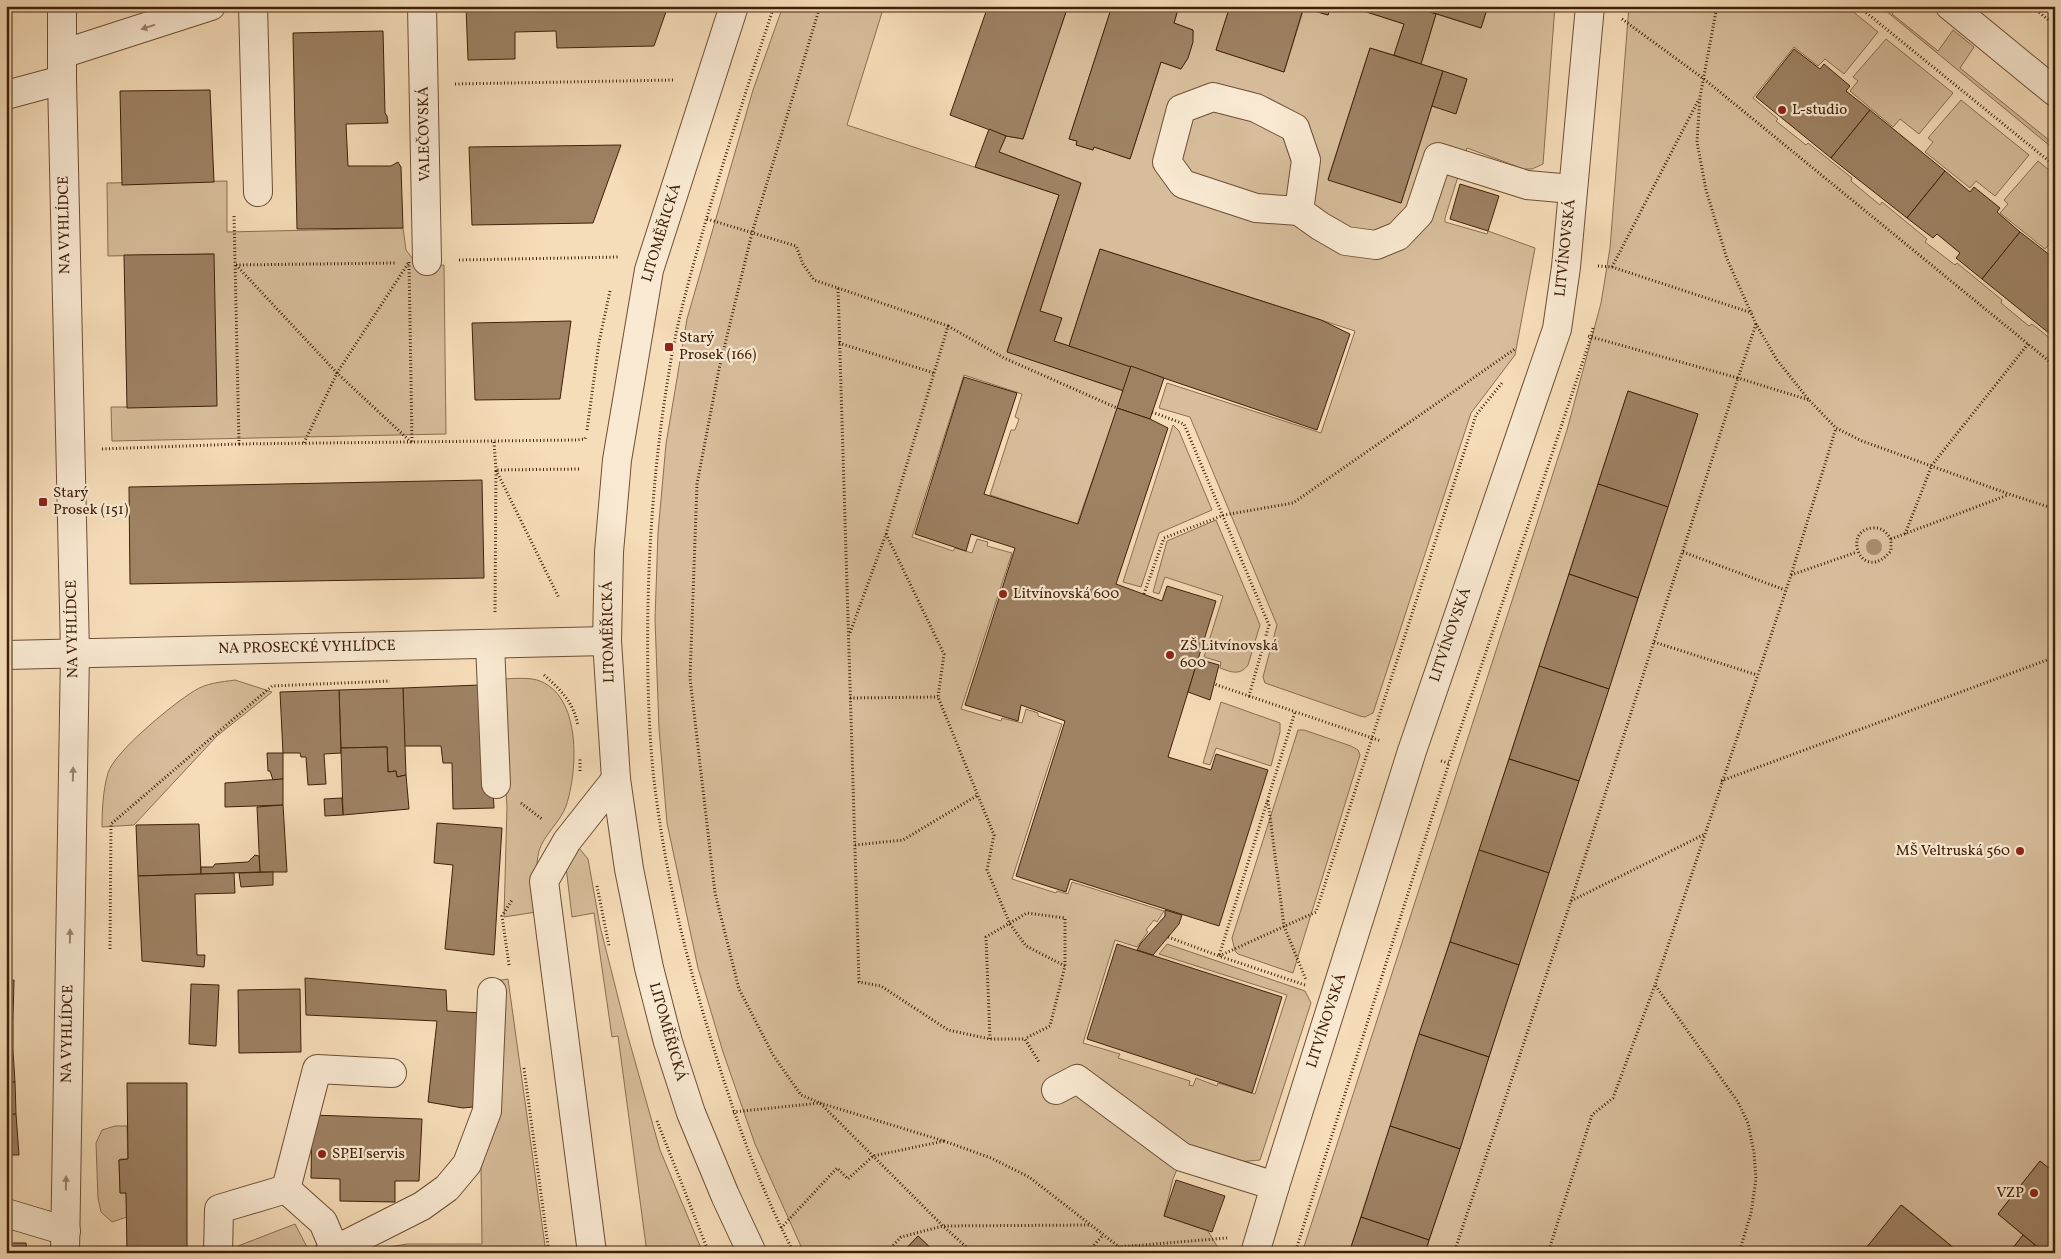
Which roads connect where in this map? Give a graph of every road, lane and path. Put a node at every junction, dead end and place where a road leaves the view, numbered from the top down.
1 (62, 6) edge
2 (211, 6) edge
3 (253, 6) edge
4 (422, 6) edge
5 (734, 6) edge
6 (774, 6) edge
7 (820, 6) edge
8 (1590, 6) edge
9 (1717, 6) edge
10 (1858, 6) edge
11 (1950, 6) edge
12 (2031, 6) edge
13 (1619, 17) dead end
14 (2055, 25) edge
15 (62, 67) junction
16 (675, 80) dead end
17 (1704, 80) junction
18 (468, 84) dead end
19 (2055, 92) edge
20 (6, 95) edge
21 (1700, 97) junction
22 (2055, 166) edge
23 (1572, 189) junction
24 (258, 192) dead end
25 (234, 206) dead end
26 (1300, 211) junction
27 (706, 218) junction
28 (752, 233) junction
29 (619, 256) dead end
30 (469, 260) dead end
31 (418, 262) junction
32 (236, 265) junction
33 (838, 288) junction
34 (1752, 312) junction
35 (1756, 324) junction
36 (948, 326) junction
37 (839, 343) junction
38 (1522, 344) dead end
39 (2028, 344) junction
40 (2055, 366) edge
41 (337, 373) junction
42 (934, 374) junction
43 (1738, 378) junction
44 (1505, 380) dead end
45 (1809, 400) junction
46 (1117, 408) dead end
47 (1152, 412) dead end
48 (1836, 428) junction
49 (585, 440) dead end
50 (494, 442) junction
51 (304, 443) junction
52 (412, 443) junction
53 (239, 444) junction
54 (99, 449) dead end
55 (1932, 465) junction
56 (581, 469) dead end
57 (496, 470) junction
58 (2009, 494) junction
59 (2055, 509) edge
60 (1224, 515) junction
61 (886, 534) junction
62 (1905, 534) junction
63 (1891, 540) junction
64 (1683, 552) junction
65 (1857, 552) junction
66 (1791, 575) junction
67 (1786, 590) junction
68 (1144, 594) dead end
69 (558, 598) dead end
70 (495, 613) dead end
71 (849, 636) junction
72 (607, 641) junction
73 (1654, 642) junction
74 (490, 644) junction
75 (75, 653) junction
76 (6, 655) edge
77 (2055, 657) edge
78 (543, 674) dead end
79 (1758, 675) junction
80 (391, 681) dead end
81 (1214, 684) dead end
82 (1249, 696) junction
83 (938, 697) junction
84 (850, 698) junction
85 (1295, 712) junction
86 (576, 716) dead end
87 (1372, 738) junction
88 (1412, 751) junction
89 (1449, 763) junction
90 (616, 779) junction
91 (1721, 781) junction
92 (496, 784) joint
93 (978, 795) junction
94 (1268, 799) junction
95 (1706, 833) junction
96 (567, 841) junction
97 (855, 844) junction
98 (1571, 901) junction
99 (1010, 924) junction
100 (1284, 926) junction
101 (1168, 937) dead end
102 (110, 949) dead end
103 (1219, 956) junction
104 (1064, 966) junction
105 (1655, 984) junction
106 (492, 992) dead end
107 (990, 1038) junction
108 (1025, 1039) junction
109 (392, 1073) dead end
110 (1056, 1090) joint
111 (820, 1103) junction
112 (733, 1112) junction
113 (658, 1125) dead end
114 (944, 1141) junction
115 (873, 1156) junction
116 (1274, 1186) junction
117 (286, 1189) junction
118 (6, 1213) edge
119 (1089, 1225) junction
120 (943, 1226) junction
121 (781, 1228) junction
122 (1230, 1230) dead end
123 (1103, 1235) junction
124 (1227, 1238) junction
125 (66, 1242) edge
126 (1118, 1246) junction
127 (1244, 1249) edge
128 (332, 1251) edge
129 (218, 1253) edge
130 (592, 1253) edge
131 (709, 1253) edge
132 (752, 1253) edge
133 (794, 1253) edge
134 (886, 1253) edge
135 (973, 1253) edge
136 (1087, 1253) edge
137 (1127, 1253) edge
138 (1295, 1253) edge
139 (1454, 1253) edge
140 (1548, 1253) edge
141 (1739, 1253) edge

1 - 15 street, NA VYHLÍDCE
2 -> 15 street
3 - 24 street
4 - 31 street, VALEČOVSKÁ
5 - 72 street, LITOMĚŘICKÁ
6 - 27 path
7 - 28 path
8 - 23 street, LITVÍNOVSKÁ
9 - 17 path
10 - 22 path
11 - 19 street
12 - 14 path
13 - 17 path
15 - 20 street
15 - 75 street, NA VYHLÍDCE
16 - 18 path
17 - 21 path
17 - 39 path
21 - 34 path
21 - 34 path
23 - 26 street
23 - 88 street, LITVÍNOVSKÁ
25 - 32 path
26 - 26 street
27 - 28 path
27 - 112 path
28 - 33 path
28 - 111 path
29 - 30 path
31 - 32 path
31 - 41 path
31 - 52 path
32 - 41 path
32 - 53 path
33 - 36 path
33 - 37 path
34 - 35 path
35 - 43 path
35 - 45 path
36 - 42 path
36 - 46 path
37 - 42 path
37 - 71 path
38 - 60 path
39 - 40 path
39 - 55 path
41 - 51 path
41 - 52 path
42 - 61 path
43 - 45 path
43 - 64 path
43 - 89 path
44 - 87 path
45 - 48 path
47 - 60 path
48 - 55 path
48 - 66 path
49 - 50 path
50 - 52 path
50 - 57 path
51 - 52 path
51 - 53 path
53 - 54 path
55 - 58 path
55 - 62 path
56 - 57 path
57 - 69 path
57 - 70 path
58 - 59 path
58 - 62 path
60 - 68 path
60 - 82 path
61 - 71 path
61 - 83 path
62 - 63 path
63 - 65 path
63 - 65 path
64 - 67 path
64 - 73 path
65 - 66 path
66 - 67 path
67 - 79 path
71 - 84 path
72 - 74 street, NA PROSECKÉ VYHLÍDCE
72 - 90 street, LITOMĚŘICKÁ
73 - 79 path
73 - 98 path
74 - 75 street, NA PROSECKÉ VYHLÍDCE
74 - 92 street
75 - 76 street, NA PROSECKÉ VYHLÍDCE
125 -> 75 street, NA VYHLÍDCE
77 - 91 path
78 - 86 path
79 - 91 path
80 - 102 path
81 - 82 path
82 - 85 path
83 - 84 path
83 - 93 path
84 - 97 path
85 - 87 path
85 - 94 path
87 - 88 path
87 - 100 path
88 - 89 path
88 - 116 street, LITVÍNOVSKÁ
89 - 138 path
90 - 96 street
90 - 132 street, LITOMĚŘICKÁ
91 - 95 path
92 - 96 path
93 - 97 path
93 - 99 path
94 - 100 path
94 - 103 path
95 - 98 path
95 - 105 path
96 - 130 street
97 - 107 path
98 - 139 path
99 - 104 path
99 - 104 path
99 - 107 path
100 - 103 path
100 - 103 path
101 - 103 path
104 - 108 path
105 - 140 path
105 - 141 path
106 - 128 street
107 - 108 path
108 - 110 path
109 - 117 street
110 - 116 street
111 - 112 path
111 - 114 path
111 - 115 path
112 - 121 path
113 - 131 path
114 - 115 path
114 - 119 path
115 - 120 path
115 - 121 path
116 - 127 street, LITVÍNOVSKÁ
117 - 128 street
117 - 129 street
118 - 125 street
119 - 120 path
119 - 123 path
120 - 134 path
120 - 135 path
121 - 133 path
122 - 124 path
123 - 126 path
123 - 136 path
124 - 126 path
124 - 127 path
126 - 137 path

